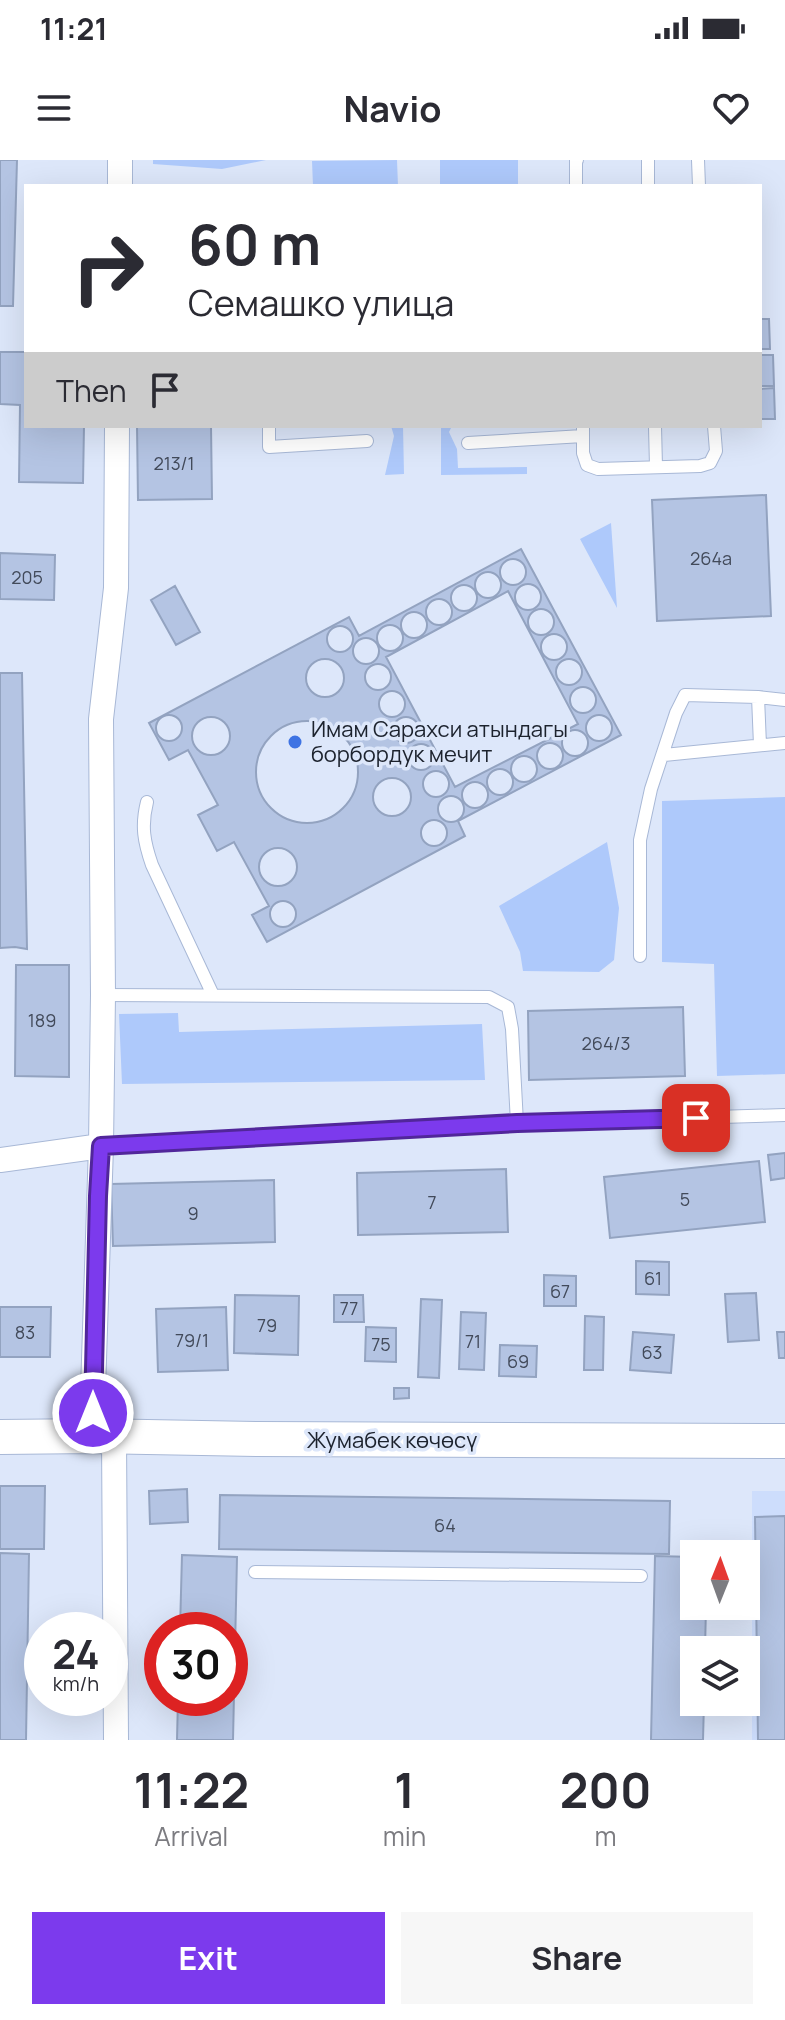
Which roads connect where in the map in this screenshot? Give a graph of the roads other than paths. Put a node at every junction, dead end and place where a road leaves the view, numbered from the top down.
1 (120, 160) edge
2 (577, 160) edge
3 (648, 160) edge
4 (698, 160) edge
5 (120, 184) edge
6 (576, 184) edge
7 (648, 184) edge
8 (699, 184) edge
9 (117, 428) edge
10 (269, 428) edge
11 (655, 428) edge
12 (714, 428) edge
13 (583, 431) edge
14 (367, 441) dead end
15 (468, 443) dead end
16 (656, 467) junction
17 (758, 697) junction
18 (785, 700) edge
19 (785, 743) edge
20 (760, 745) junction
21 (664, 755) junction
22 (147, 802) dead end
23 (640, 956) dead end
24 (103, 995) junction
25 (213, 995) junction
26 (785, 1115) edge
27 (517, 1123) junction
28 (101, 1146) junction
29 (0, 1160) edge
30 (104, 1436) junction
31 (0, 1437) edge
32 (785, 1441) edge
33 (255, 1572) dead end
34 (641, 1576) dead end
35 (116, 1740) edge

1 - 5 street
2 - 6 lane
3 - 7 lane
4 - 8 lane
9 - 24 street
10 - 14 lane
11 - 16 lane
12 - 16 lane
13 - 15 lane
13 - 16 lane
17 - 18 lane
17 - 20 lane
17 - 21 lane
19 - 20 lane
20 - 21 lane
21 - 23 lane
22 - 25 lane
24 - 25 lane
24 - 28 street
25 - 27 lane
26 - 27 lane
27 - 28 lane
28 - 29 street
28 - 30 street
30 - 31 street, Жумабек көчөсү
30 - 32 street, Жумабек көчөсү
30 - 35 street
33 - 34 lane

